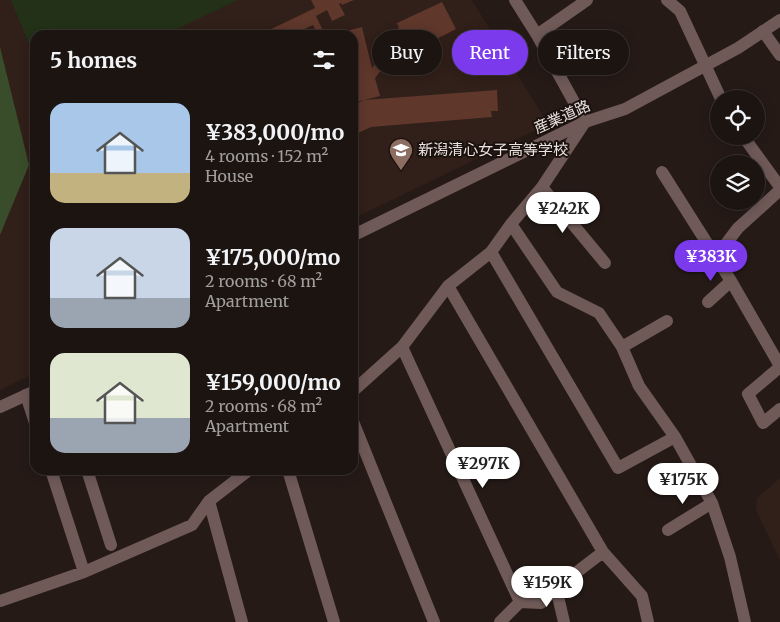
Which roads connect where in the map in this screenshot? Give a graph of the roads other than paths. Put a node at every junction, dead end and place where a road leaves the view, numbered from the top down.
1 (514, 0) edge
2 (667, 0) edge
3 (584, 1) edge
4 (780, 20) edge
5 (763, 31) junction
6 (537, 35) junction
7 (780, 54) edge
8 (705, 65) junction
9 (717, 90) edge
10 (585, 122) junction
11 (749, 145) edge
12 (662, 172) dead end
13 (542, 187) junction
14 (780, 189) edge
15 (511, 224) junction
16 (358, 233) edge
17 (491, 252) junction
18 (716, 257) junction
19 (606, 263) dead end
20 (731, 281) junction
21 (448, 286) junction
22 (708, 302) dead end
23 (667, 322) dead end
24 (402, 347) junction
25 (622, 347) junction
26 (780, 367) edge
27 (358, 387) edge
28 (30, 393) edge
29 (0, 407) edge
30 (780, 410) edge
31 (358, 434) edge
32 (675, 437) junction
33 (53, 475) edge
34 (89, 475) edge
35 (243, 475) edge
36 (290, 475) edge
37 (209, 501) junction
38 (712, 503) junction
39 (668, 530) dead end
40 (111, 545) dead end
41 (603, 552) junction
42 (84, 572) junction
43 (556, 588) junction
44 (0, 601) edge
45 (520, 602) junction
46 (242, 622) edge
47 (334, 622) edge
48 (434, 622) edge
49 (500, 622) edge
50 (564, 622) edge
51 (648, 622) edge
52 (745, 622) edge

1 - 6 street
2 - 8 street
3 - 6 street
4 - 5 street, 産業道路
5 - 7 street
5 - 8 street, 産業道路
6 - 10 street
8 - 9 street
8 - 10 street, 産業道路
10 - 13 street
10 - 16 street, 産業道路
11 - 14 street
12 - 18 street
13 - 15 street
13 - 19 street
14 - 18 street
15 - 17 street
15 - 25 street
17 - 21 street
17 - 32 street
18 - 20 street
20 - 22 street
20 - 26 street
21 - 24 street
21 - 41 street
23 - 25 street
24 - 27 street
24 - 45 street
25 - 32 street
26 - 30 street
28 - 29 street
31 - 48 street
32 - 38 street
33 - 42 street
34 - 40 street
35 - 37 street
36 - 47 street
37 - 42 street
37 - 46 street
38 - 39 street
38 - 52 street
41 - 43 street
41 - 51 street
42 - 44 street
43 - 45 street
43 - 50 street
45 - 49 street

